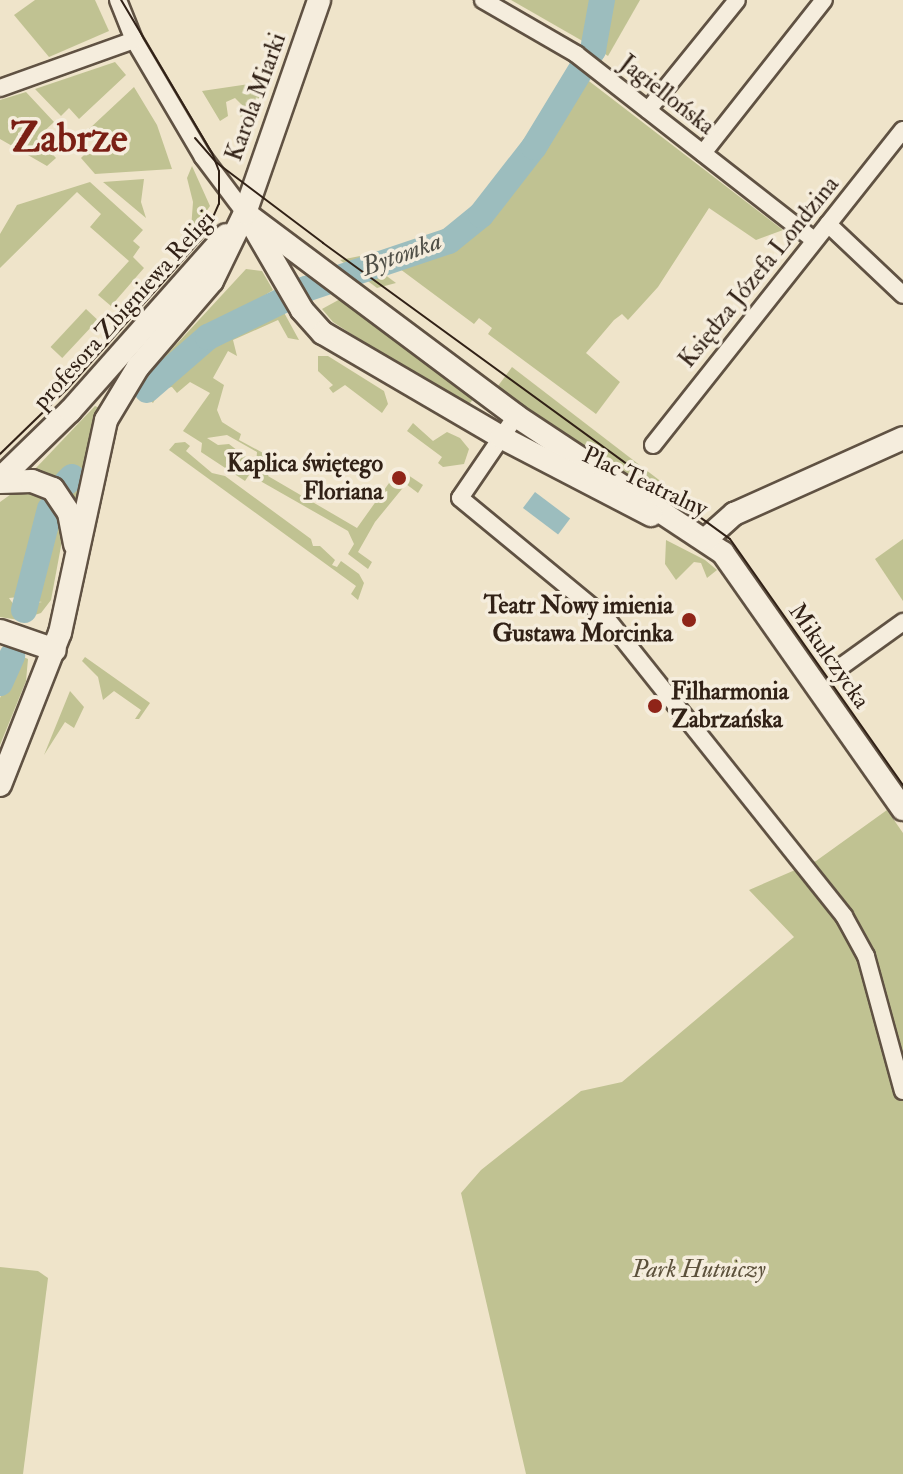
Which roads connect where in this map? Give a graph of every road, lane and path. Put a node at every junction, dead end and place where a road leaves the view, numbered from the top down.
1 (118, 0) edge
2 (319, 0) edge
3 (483, 0) edge
4 (737, 0) edge
5 (824, 0) edge
6 (134, 40) junction
7 (0, 88) edge
8 (648, 110) junction
9 (903, 130) edge
10 (703, 153) junction
11 (245, 213) junction
12 (828, 224) junction
13 (814, 240) junction
14 (903, 295) edge
15 (516, 416) junction
16 (501, 437) junction
17 (903, 438) edge
18 (653, 445) dead end
19 (0, 480) edge
20 (706, 539) junction
21 (78, 557) junction
22 (903, 622) edge
23 (0, 631) edge
24 (55, 650) junction
25 (839, 668) dead end
26 (0, 785) edge
27 (903, 809) edge
28 (903, 1091) edge

1 - 6 street
2 - 11 main road, Karola Miarki
3 - 8 street, Jagiellońska
4 - 8 street
5 - 10 street
6 - 7 street
6 - 11 street
8 - 10 street, Jagiellońska
9 - 12 street, Księdza Józefa Londzina
10 - 13 street, Jagiellońska
11 - 15 main road, Plac Teatralny
11 - 16 main road, Plac Teatralny
11 - 19 main road, profesora Zbigniewa Religi
11 - 21 main road, profesora Zbigniewa Religi
12 - 13 street, Księdza Józefa Londzina
12 - 14 street
13 - 18 street, Księdza Józefa Londzina
15 - 16 street
15 - 20 main road, Plac Teatralny
16 - 20 main road, Plac Teatralny
16 - 28 street
17 - 20 main road
19 - 21 main road
20 - 27 main road, Mikulczycka
21 - 24 main road, profesora Zbigniewa Religi
22 - 25 street
23 - 24 main road
24 - 26 main road, profesora Zbigniewa Religi

